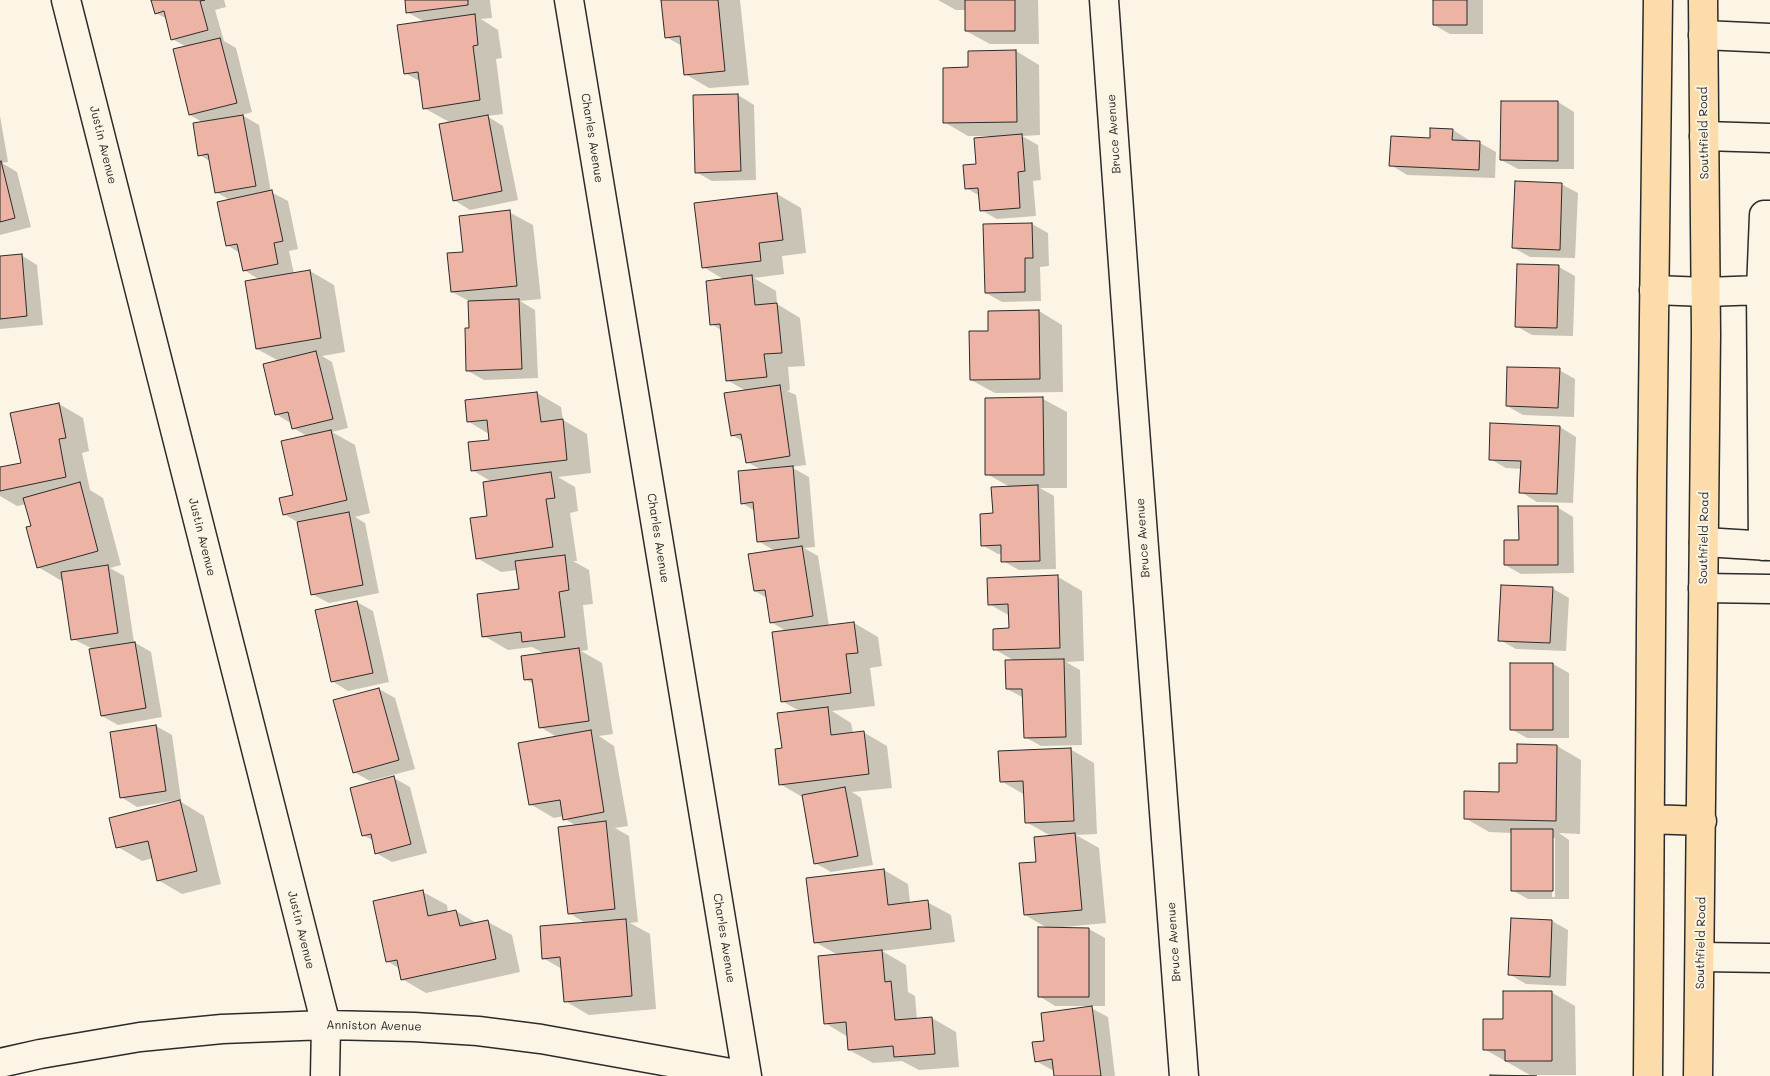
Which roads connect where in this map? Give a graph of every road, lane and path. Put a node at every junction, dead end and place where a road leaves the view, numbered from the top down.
1 (66, 0) edge
2 (569, 0) edge
3 (1104, 0) edge
4 (1658, 0) edge
5 (1703, 0) edge
6 (1703, 36) junction
7 (1770, 38) edge
8 (1704, 136) junction
9 (1770, 138) edge
10 (1770, 215) edge
11 (1654, 290) junction
12 (1761, 290) junction
13 (1706, 292) junction
14 (1704, 542) junction
15 (1767, 546) edge
16 (1703, 588) junction
17 (1770, 589) edge
18 (1650, 819) junction
19 (1702, 821) junction
20 (1701, 957) junction
21 (1770, 958) edge
22 (326, 1025) junction
23 (0, 1063) edge
24 (325, 1076) edge
25 (747, 1076) edge
26 (1184, 1076) edge
27 (1648, 1076) edge
28 (1698, 1076) edge

1 - 22 street, Justin Avenue
2 - 25 street, Charles Avenue
3 - 26 street, Bruce Avenue
4 - 11 main road
5 - 6 main road, Southfield Road
6 - 7 street
6 - 8 main road, Southfield Road
8 - 9 street
8 - 13 main road, Southfield Road
10 - 12 street
11 - 13 street
11 - 18 main road
12 - 13 street
12 - 15 street
13 - 14 main road, Southfield Road
14 - 15 street
14 - 16 main road, Southfield Road
16 - 17 street
16 - 19 main road, Southfield Road
18 - 19 main road
18 - 27 main road
19 - 20 main road, Southfield Road
20 - 21 street
20 - 28 main road, Southfield Road
22 - 23 street, Anniston Avenue
22 - 24 street, Justin Avenue
22 - 25 street, Anniston Avenue

